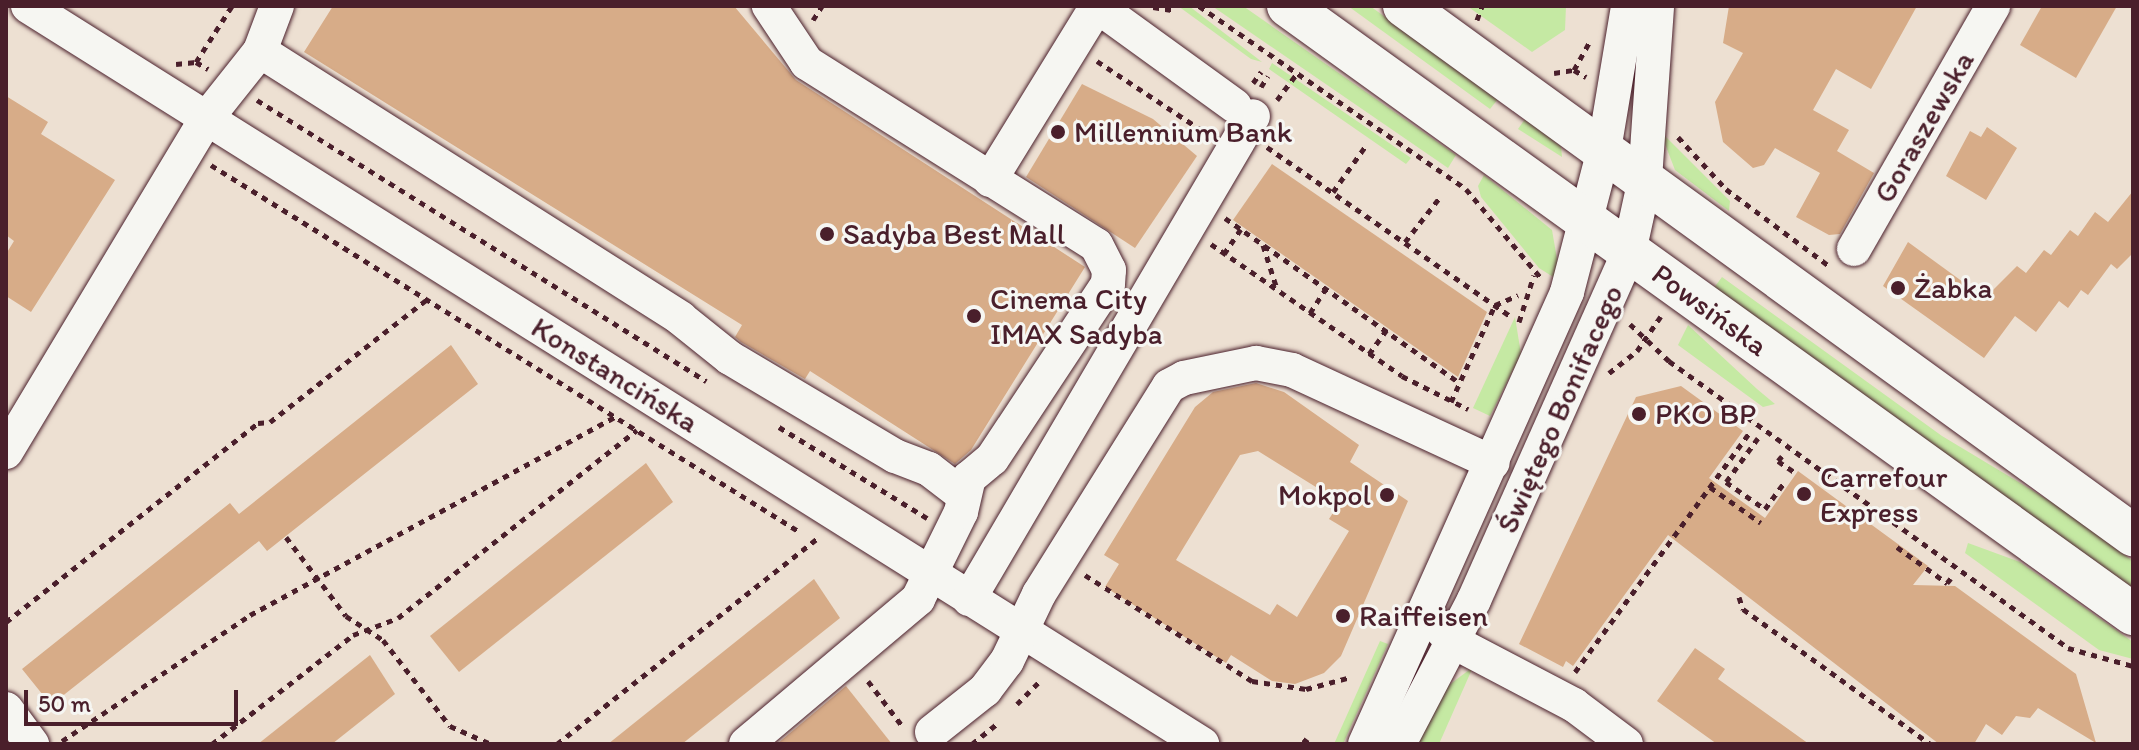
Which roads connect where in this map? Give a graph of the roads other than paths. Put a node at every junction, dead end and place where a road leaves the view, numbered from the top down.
1 (28, 6) edge
2 (277, 6) edge
3 (769, 6) edge
4 (1097, 6) edge
5 (1288, 6) edge
6 (1404, 6) edge
7 (1628, 6) edge
8 (1657, 6) edge
9 (1993, 6) edge
10 (260, 51) junction
11 (206, 119) junction
12 (1604, 150) junction
13 (1645, 179) junction
14 (990, 180) junction
15 (1587, 222) junction
16 (1854, 249) road end
17 (1629, 252) junction
18 (805, 378) dead end
19 (6, 452) edge
20 (1493, 463) junction
21 (929, 469) junction
22 (964, 496) junction
23 (2133, 535) edge
24 (928, 573) junction
25 (969, 599) junction
26 (1430, 605) junction
27 (2133, 614) edge
28 (1452, 641) junction
29 (1013, 646) junction
30 (6, 709) edge
31 (932, 732) dead end
32 (32, 744) edge
33 (746, 744) edge
34 (1202, 744) edge
35 (1365, 744) edge
36 (1399, 744) edge
37 (1626, 744) edge

1 - 11 street, Konstancińska
2 - 10 street
3 - 14 street
4 - 14 street
4 - 25 street
5 - 15 main road, Powsińska
6 - 12 main road
7 - 12 street, Świętego Bonifacego
8 - 13 street, Świętego Bonifacego
9 - 16 street, Goraszewska
10 - 11 street
10 - 21 street
11 - 19 street
11 - 24 street, Konstancińska
12 - 13 main road
12 - 15 street, Świętego Bonifacego
13 - 17 street, Świętego Bonifacego
13 - 23 main road
14 - 22 street
15 - 17 main road, Powsińska
15 - 20 street, Świętego Bonifacego
17 - 27 main road, Powsińska
17 - 28 street, Świętego Bonifacego
18 - 21 street
20 - 26 street, Świętego Bonifacego
20 - 29 street
21 - 22 street
22 - 24 street
24 - 25 street, Konstancińska
24 - 33 street
25 - 29 street, Konstancińska
26 - 28 street
26 - 35 street, Świętego Bonifacego
28 - 36 street, Świętego Bonifacego
28 - 37 street
29 - 31 street
29 - 34 street, Konstancińska
30 - 32 street

